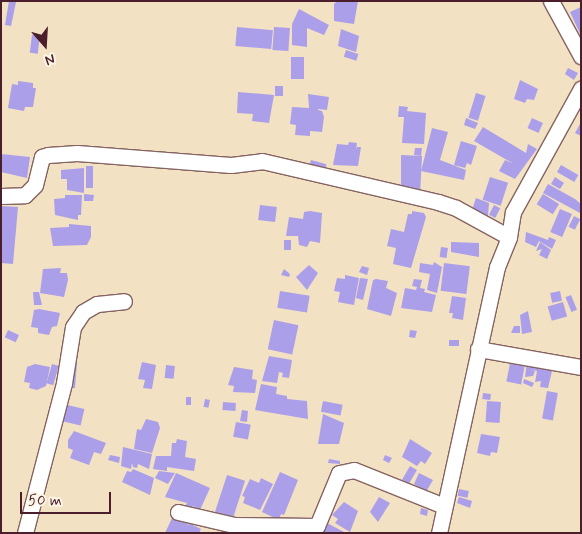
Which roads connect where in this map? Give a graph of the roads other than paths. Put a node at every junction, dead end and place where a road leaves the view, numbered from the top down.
1 (551, 1) edge
2 (581, 56) edge
3 (581, 89) edge
4 (1, 196) edge
5 (509, 237) junction
6 (124, 301) dead end
7 (478, 349) junction
8 (581, 367) edge
9 (444, 506) junction
10 (178, 512) dead end
11 (26, 533) edge
12 (439, 533) edge

1 - 2 street
3 - 5 street
4 - 5 street
5 - 7 street
6 - 11 street
7 - 8 street
7 - 9 street
9 - 10 street
9 - 12 street

